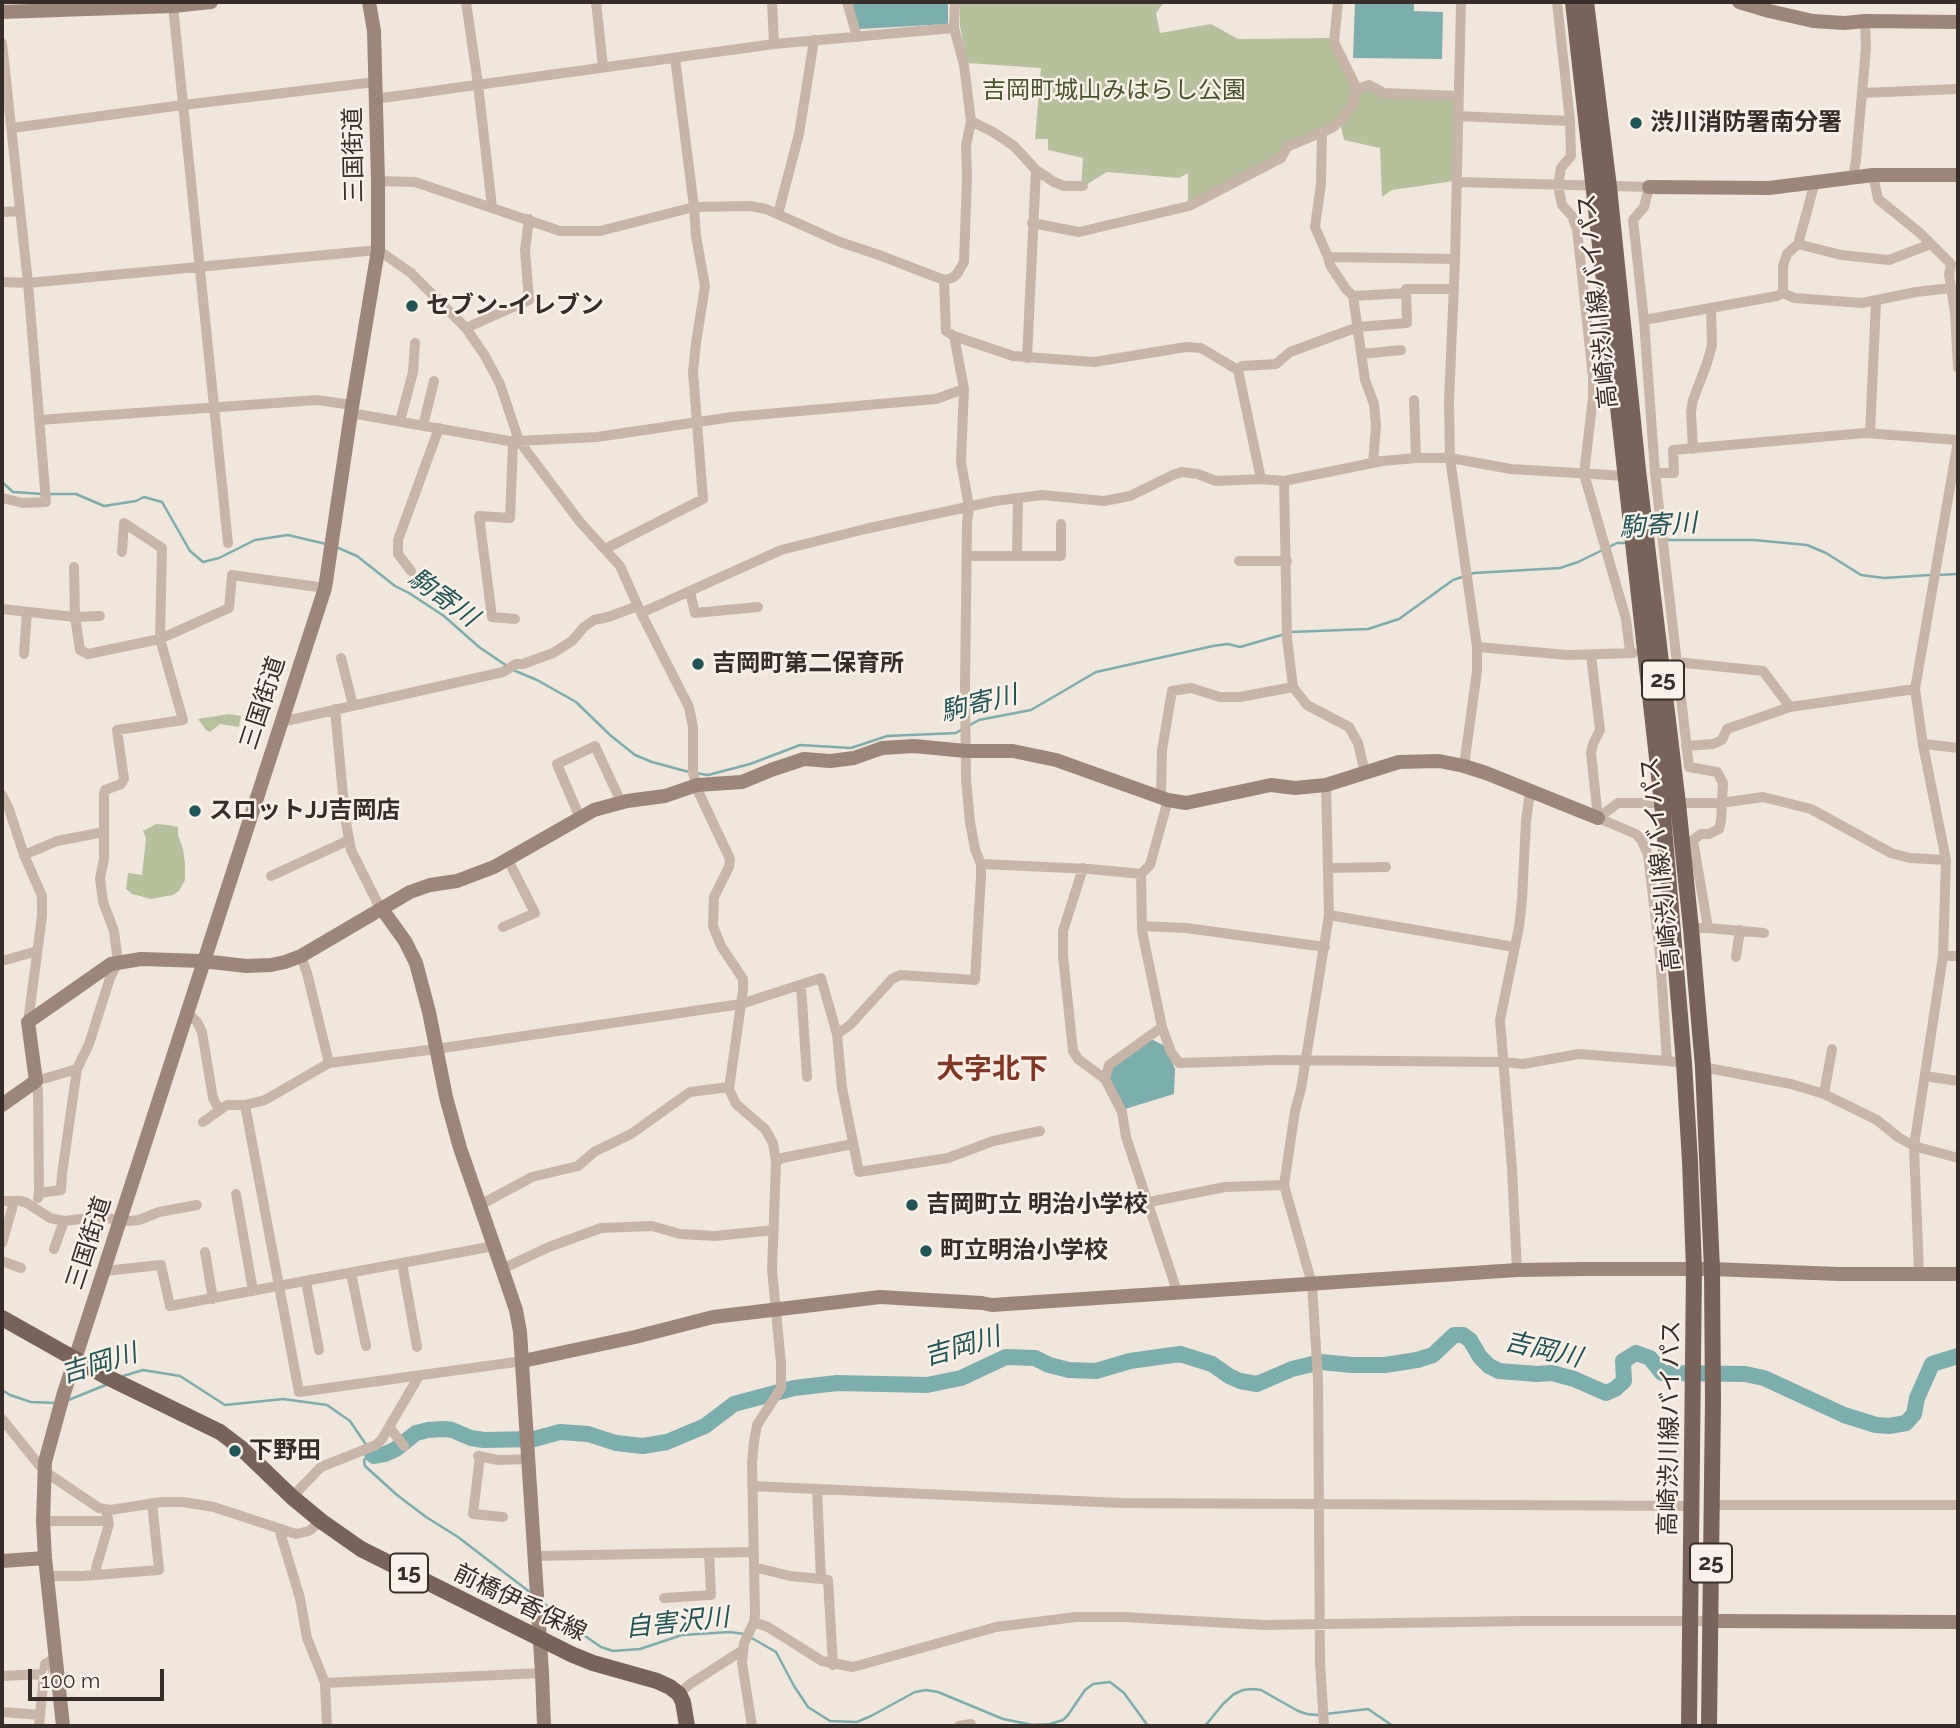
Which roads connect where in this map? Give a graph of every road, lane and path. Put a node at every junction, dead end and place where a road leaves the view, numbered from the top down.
1 (211, 2) edge
2 (369, 2) edge
3 (466, 2) edge
4 (596, 2) edge
5 (772, 2) edge
6 (847, 2) edge
7 (955, 2) edge
8 (1338, 2) edge
9 (1461, 2) edge
10 (1557, 2) edge
11 (1573, 2) edge
12 (1586, 2) edge
13 (1739, 2) edge
14 (178, 4) edge
15 (39, 6) edge
16 (2, 12) edge
17 (1865, 21) junction
18 (1958, 22) edge
19 (954, 28) junction
20 (857, 37) junction
21 (814, 40) junction
22 (2, 43) edge
23 (774, 44) junction
24 (675, 58) junction
25 (603, 67) junction
26 (375, 82) junction
27 (478, 84) junction
28 (1357, 89) junction
29 (1958, 89) edge
30 (1862, 93) junction
31 (1459, 96) junction
32 (375, 99) junction
33 (183, 105) junction
34 (5, 106) edge
35 (1458, 116) junction
36 (971, 121) junction
37 (1570, 121) junction
38 (12, 128) junction
39 (1322, 134) junction
40 (1036, 170) junction
41 (1873, 175) junction
42 (1958, 175) edge
43 (1853, 177) junction
44 (378, 181) junction
45 (1457, 182) junction
46 (1815, 182) junction
47 (1558, 185) junction
48 (1083, 186) dead end
49 (1601, 186) junction
50 (1649, 187) junction
51 (492, 207) junction
52 (694, 208) junction
53 (20, 211) junction
54 (2, 212) edge
55 (778, 214) junction
56 (529, 219) junction
57 (1032, 223) junction
58 (1798, 244) junction
59 (1931, 244) junction
60 (378, 250) junction
61 (1328, 257) junction
62 (1455, 259) junction
63 (1954, 262) edge
64 (200, 267) junction
65 (944, 280) junction
66 (2, 282) edge
67 (28, 283) junction
68 (1951, 288) junction
69 (1454, 289) junction
70 (1406, 293) junction
71 (1783, 293) junction
72 (1353, 296) junction
73 (1876, 301) junction
74 (1711, 309) junction
75 (1644, 320) junction
76 (1359, 327) junction
77 (466, 328) junction
78 (954, 337) junction
79 (415, 343) dead end
80 (1401, 350) dead end
81 (1362, 354) junction
82 (1027, 358) junction
83 (1958, 368) edge
84 (1238, 370) junction
85 (434, 381) dead end
86 (964, 389) junction
87 (1414, 400) dead end
88 (214, 407) junction
89 (351, 409) junction
90 (39, 420) junction
91 (400, 421) junction
92 (696, 421) junction
93 (423, 426) junction
94 (439, 428) junction
95 (1870, 433) junction
96 (519, 441) junction
97 (1958, 441) edge
98 (1693, 449) junction
99 (1416, 458) junction
100 (1450, 458) junction
101 (1373, 463) junction
102 (1655, 473) junction
103 (1584, 474) junction
104 (1625, 476) junction
105 (1261, 479) junction
106 (1284, 481) junction
107 (1954, 484) edge
108 (2, 498) edge
109 (1017, 498) junction
110 (969, 507) junction
111 (1061, 524) dead end
112 (228, 543) dead end
113 (605, 549) junction
114 (122, 552) dead end
115 (967, 556) junction
116 (1017, 556) junction
117 (1239, 561) dead end
118 (1287, 561) junction
119 (74, 567) dead end
120 (411, 571) dead end
121 (325, 588) junction
122 (690, 592) junction
123 (758, 607) dead end
124 (2, 609) edge
125 (639, 610) junction
126 (27, 612) junction
127 (100, 616) dead end
128 (75, 617) junction
129 (515, 619) dead end
130 (160, 639) junction
131 (1478, 647) junction
132 (1637, 653) junction
133 (24, 654) dead end
134 (1591, 654) junction
135 (341, 658) dead end
136 (1676, 662) junction
137 (1293, 687) junction
138 (1915, 689) junction
139 (353, 705) junction
140 (1790, 707) junction
141 (335, 709) junction
142 (281, 722) junction
143 (1924, 744) junction
144 (1686, 746) junction
145 (1958, 748) edge
146 (966, 751) junction
147 (1464, 766) junction
148 (1365, 773) junction
149 (697, 785) junction
150 (1326, 785) junction
151 (1530, 792) junction
152 (2, 795) edge
153 (1164, 799) junction
154 (621, 802) junction
155 (1721, 803) junction
156 (1670, 804) junction
157 (580, 818) junction
158 (1598, 818) junction
159 (104, 832) junction
160 (349, 840) junction
161 (24, 855) junction
162 (508, 860) junction
163 (1946, 860) junction
164 (981, 864) junction
165 (1385, 867) dead end
166 (1083, 868) junction
167 (1328, 868) junction
168 (1141, 874) junction
169 (271, 876) dead end
170 (382, 909) junction
171 (1329, 915) junction
172 (1142, 926) junction
173 (503, 927) dead end
174 (1691, 928) junction
175 (1708, 928) junction
176 (1740, 930) junction
177 (1764, 933) dead end
178 (1325, 947) junction
179 (1514, 947) junction
180 (37, 951) junction
181 (301, 956) junction
182 (1943, 956) junction
183 (1958, 956) edge
184 (1736, 957) dead end
185 (2, 961) edge
186 (204, 961) junction
187 (118, 962) junction
188 (801, 985) junction
189 (741, 1004) junction
190 (187, 1012) junction
191 (28, 1022) junction
192 (1162, 1027) junction
193 (837, 1034) junction
194 (436, 1049) junction
195 (1832, 1049) dead end
196 (1306, 1061) junction
197 (1504, 1062) junction
198 (1676, 1062) junction
199 (329, 1063) junction
200 (1703, 1067) junction
201 (77, 1069) junction
202 (1925, 1076) junction
203 (807, 1077) dead end
204 (1105, 1079) junction
205 (36, 1081) junction
206 (1958, 1081) edge
207 (729, 1087) junction
208 (1824, 1094) junction
209 (2, 1105) edge
210 (245, 1105) junction
211 (219, 1110) junction
212 (203, 1122) dead end
213 (1040, 1131) dead end
214 (853, 1144) junction
215 (1914, 1146) junction
216 (1958, 1158) edge
217 (776, 1162) junction
218 (1284, 1185) junction
219 (39, 1193) junction
220 (236, 1194) dead end
221 (7, 1201) edge
222 (1149, 1202) junction
223 (197, 1205) dead end
224 (480, 1205) junction
225 (35, 1209) junction
226 (64, 1221) junction
227 (119, 1221) junction
228 (774, 1230) junction
229 (2, 1243) edge
230 (494, 1246) junction
231 (54, 1248) dead end
232 (205, 1252) dead end
233 (2, 1261) edge
234 (402, 1263) junction
235 (21, 1269) dead end
236 (502, 1269) junction
237 (1694, 1269) junction
238 (1712, 1269) junction
239 (1517, 1270) junction
240 (104, 1271) junction
241 (351, 1273) junction
242 (1919, 1274) junction
243 (1958, 1274) edge
244 (306, 1282) junction
245 (1311, 1284) junction
246 (279, 1286) junction
247 (253, 1291) junction
248 (1178, 1294) junction
249 (213, 1298) junction
250 (776, 1310) junction
251 (2, 1318) edge
252 (366, 1346) dead end
253 (417, 1347) dead end
254 (319, 1350) dead end
255 (75, 1359) junction
256 (523, 1361) junction
257 (419, 1376) junction
258 (2, 1419) edge
259 (390, 1428) junction
260 (401, 1442) dead end
261 (529, 1455) junction
262 (44, 1471) junction
263 (752, 1486) junction
264 (817, 1489) junction
265 (292, 1497) junction
266 (152, 1503) junction
267 (1319, 1505) junction
268 (1712, 1505) junction
269 (1958, 1505) edge
270 (1692, 1506) junction
271 (106, 1510) junction
272 (503, 1517) dead end
273 (43, 1521) junction
274 (108, 1521) junction
275 (321, 1521) junction
276 (279, 1529) junction
277 (754, 1552) junction
278 (709, 1553) junction
279 (535, 1556) junction
280 (45, 1558) junction
281 (2, 1561) edge
282 (754, 1567) junction
283 (97, 1575) junction
284 (47, 1576) junction
285 (821, 1579) junction
286 (664, 1598) dead end
287 (1710, 1621) junction
288 (1690, 1622) junction
289 (1958, 1622) edge
290 (753, 1625) junction
291 (1321, 1625) junction
292 (539, 1637) junction
293 (743, 1646) junction
294 (55, 1658) junction
295 (833, 1665) junction
296 (44, 1674) junction
297 (542, 1674) junction
298 (2, 1676) edge
299 (325, 1683) junction
300 (679, 1694) junction
301 (2, 1712) edge
302 (40, 1715) junction
303 (1323, 1722) edge
304 (971, 1724) dead end
305 (39, 1726) edge
306 (63, 1726) edge
307 (327, 1726) edge
308 (544, 1726) edge
309 (687, 1726) edge
310 (752, 1726) edge
311 (959, 1726) edge
312 (1689, 1726) edge
313 (1709, 1726) edge

1 - 14 street
2 - 26 street, 三国街道
3 - 27 street
4 - 25 street
5 - 23 street
6 - 20 street
7 - 19 street
8 - 28 street
9 - 31 street
10 - 37 street
11 - 49 main road, 高崎渋川線バイパス / 25
12 - 49 main road, 高崎渋川線バイパス / 25
13 - 17 street
14 - 15 street
14 - 33 street
15 - 16 street
17 - 18 street
17 - 30 street
19 - 20 street
19 - 36 street
20 - 21 street
21 - 23 street
21 - 55 street
22 - 34 street
23 - 24 street
24 - 25 street
24 - 52 street
25 - 27 street
26 - 32 street, 三国街道
26 - 33 street
27 - 32 street
27 - 51 street
28 - 31 street
28 - 39 street
29 - 30 street
30 - 43 street
31 - 35 street
32 - 44 street, 三国街道
33 - 38 street
33 - 64 street
34 - 38 street
35 - 37 street
35 - 45 street
36 - 40 street
36 - 65 street
37 - 47 street
38 - 53 street
39 - 57 street
39 - 61 street
40 - 48 street
40 - 57 street
41 - 42 street
41 - 43 street
41 - 59 street
43 - 46 street
44 - 51 street
44 - 60 street, 三国街道
45 - 47 street
45 - 62 street
46 - 50 street
46 - 58 street
47 - 49 street
47 - 103 street
49 - 50 street
49 - 104 main road, 高崎渋川線バイパス / 25
49 - 156 main road, 高崎渋川線バイパス / 25
50 - 75 street
51 - 56 street
52 - 55 street
52 - 56 street
52 - 92 street
53 - 54 street
53 - 67 street
55 - 65 street
56 - 77 street
57 - 82 street
58 - 59 street
58 - 71 street
59 - 63 street
60 - 64 street
60 - 77 street
60 - 89 street, 三国街道
61 - 62 street
61 - 72 street
62 - 69 street
63 - 68 street
64 - 67 street
64 - 88 street
65 - 78 street
66 - 67 street
67 - 90 street
68 - 73 street
68 - 83 street
69 - 70 street
69 - 100 street
70 - 72 street
70 - 76 street
71 - 73 street
71 - 74 street
72 - 76 street
73 - 95 street
74 - 75 street
74 - 98 street
75 - 102 street
76 - 81 street
76 - 84 street
77 - 96 street
78 - 82 street
78 - 86 street
79 - 91 street
80 - 81 street
81 - 101 street
82 - 84 street
84 - 105 street
85 - 93 street
86 - 92 street
86 - 110 street
87 - 99 street
88 - 89 street
88 - 90 street
88 - 112 street
89 - 91 street
89 - 121 street, 三国街道
90 - 108 street
91 - 93 street
92 - 96 street
92 - 113 street
93 - 94 street
94 - 96 street
94 - 120 street
95 - 97 street
95 - 98 street
96 - 113 street
96 - 129 street
97 - 107 street
98 - 102 street
99 - 100 street
99 - 101 street
100 - 103 street
100 - 131 street
101 - 106 street
102 - 136 street
103 - 104 street
103 - 132 street
104 - 132 main road, 高崎渋川線バイパス / 25
105 - 106 street
105 - 109 street
106 - 118 street
107 - 138 street
109 - 110 street
109 - 116 street
110 - 115 street
110 - 122 street
111 - 116 street
113 - 125 street
114 - 130 street
115 - 116 street
115 - 146 street
117 - 118 street
118 - 137 street
119 - 128 street
121 - 130 street
121 - 142 street, 三国街道
122 - 123 street
122 - 125 street
124 - 126 street
125 - 139 street
125 - 149 street
126 - 128 street
126 - 133 street
127 - 128 street
128 - 130 street
130 - 159 street
131 - 134 street
131 - 147 street
132 - 134 street
132 - 156 main road, 高崎渋川線バイパス / 25
134 - 158 street
135 - 139 street
136 - 140 street
136 - 144 street
137 - 148 street
137 - 153 street
138 - 140 street
138 - 143 street
139 - 141 street
140 - 144 street
141 - 142 street
141 - 160 street
142 - 186 street, 三国街道
143 - 145 street
143 - 163 street
144 - 155 street
146 - 149 street
146 - 153 street
146 - 164 street
147 - 148 street
147 - 151 street
148 - 150 street
149 - 154 street
149 - 189 street
150 - 153 street
150 - 167 street
151 - 158 street
151 - 179 street
152 - 161 street
153 - 168 street
154 - 157 street
154 - 157 street
155 - 156 street
155 - 163 street
155 - 175 street
156 - 158 street
156 - 174 main road, 高崎渋川線バイパス / 25
156 - 198 main road, 高崎渋川線バイパス / 25
157 - 162 street
158 - 198 street
159 - 161 street
159 - 187 street
160 - 169 street
160 - 170 street
161 - 180 street
162 - 170 street
162 - 173 street
163 - 182 street
164 - 166 street
164 - 193 street
165 - 167 street
166 - 168 street
166 - 204 street
167 - 171 street
168 - 172 street
170 - 181 street
170 - 194 street
171 - 178 street
171 - 179 street
172 - 178 street
172 - 192 street
174 - 175 street
174 - 200 main road, 高崎渋川線バイパス / 25
175 - 176 street
176 - 177 street
176 - 184 street
178 - 196 street
179 - 197 street
180 - 185 street
180 - 191 street
181 - 186 street
181 - 199 street
182 - 183 street
182 - 202 street
186 - 187 street
186 - 190 street, 三国街道
187 - 191 street
187 - 201 street
188 - 189 street
188 - 193 street
188 - 203 street
189 - 194 street
189 - 207 street
190 - 211 street
190 - 227 street, 三国街道
191 - 205 street
192 - 196 street
192 - 204 street
193 - 214 street
194 - 199 street
194 - 224 street
195 - 208 street
196 - 197 street
196 - 218 street
197 - 198 street
197 - 239 street
198 - 237 main road, 高崎渋川線バイパス / 25
199 - 210 street
200 - 208 street
200 - 238 main road, 高崎渋川線バイパス / 25
201 - 205 street
201 - 219 street
202 - 206 street
202 - 215 street
204 - 222 street
205 - 209 street
205 - 219 street
207 - 217 street
207 - 224 street
208 - 215 street
210 - 211 street
210 - 246 street
211 - 212 street
213 - 214 street
214 - 217 street
215 - 216 street
215 - 242 street
217 - 228 street
218 - 222 street
218 - 245 street
219 - 225 street
220 - 247 street
221 - 225 street
221 - 229 street
222 - 248 street
223 - 227 street
224 - 230 street
225 - 226 street
226 - 227 street
226 - 231 street
227 - 240 street, 三国街道
228 - 236 street
228 - 250 street
230 - 234 street
230 - 236 street
232 - 249 street
233 - 235 street
234 - 241 street
234 - 253 street
236 - 256 street
237 - 238 street
237 - 239 street
237 - 270 main road, 高崎渋川線バイパス / 25
238 - 242 street
238 - 268 main road, 高崎渋川線バイパス / 25
239 - 245 street
240 - 249 street
240 - 255 street, 三国街道
241 - 244 street
241 - 252 street
242 - 243 street
244 - 246 street
244 - 254 street
245 - 248 street
245 - 267 street
246 - 247 street
246 - 257 street
247 - 249 street
248 - 250 street
250 - 256 street
250 - 263 street
251 - 255 main road, 前橋伊香保線 / 15
255 - 262 street, 三国街道
255 - 265 main road, 前橋伊香保線 / 15
256 - 257 street
256 - 261 street
257 - 259 street
258 - 262 street
259 - 260 street
259 - 265 street
261 - 272 street
261 - 279 street
262 - 271 street
262 - 273 street
263 - 264 street
263 - 277 street
264 - 267 street
264 - 285 street
265 - 275 main road, 前橋伊香保線 / 15
266 - 271 street
266 - 276 street
266 - 283 street
267 - 270 street
267 - 291 street
268 - 269 street
268 - 287 main road, 高崎渋川線バイパス / 25
270 - 288 main road, 高崎渋川線バイパス / 25
271 - 274 street
273 - 274 street
273 - 280 street
274 - 283 street
275 - 276 street
275 - 292 main road, 前橋伊香保線 / 15
276 - 299 street
277 - 278 street
277 - 282 street
278 - 279 street
278 - 286 street
279 - 292 street
280 - 281 street
280 - 284 street
282 - 285 street
282 - 290 street
283 - 284 street
284 - 294 street
285 - 295 street
287 - 288 street
287 - 289 street
287 - 313 main road, 高崎渋川線バイパス / 25
288 - 291 street
288 - 312 main road, 高崎渋川線バイパス / 25
290 - 293 street
290 - 295 street
291 - 295 street
291 - 303 street
292 - 297 street
292 - 300 main road, 前橋伊香保線 / 15
293 - 300 street
293 - 310 street
294 - 296 street
294 - 306 street
296 - 298 street
296 - 302 street
297 - 299 street
297 - 308 street
299 - 307 street
300 - 309 main road
301 - 302 street
302 - 305 street
304 - 311 street

